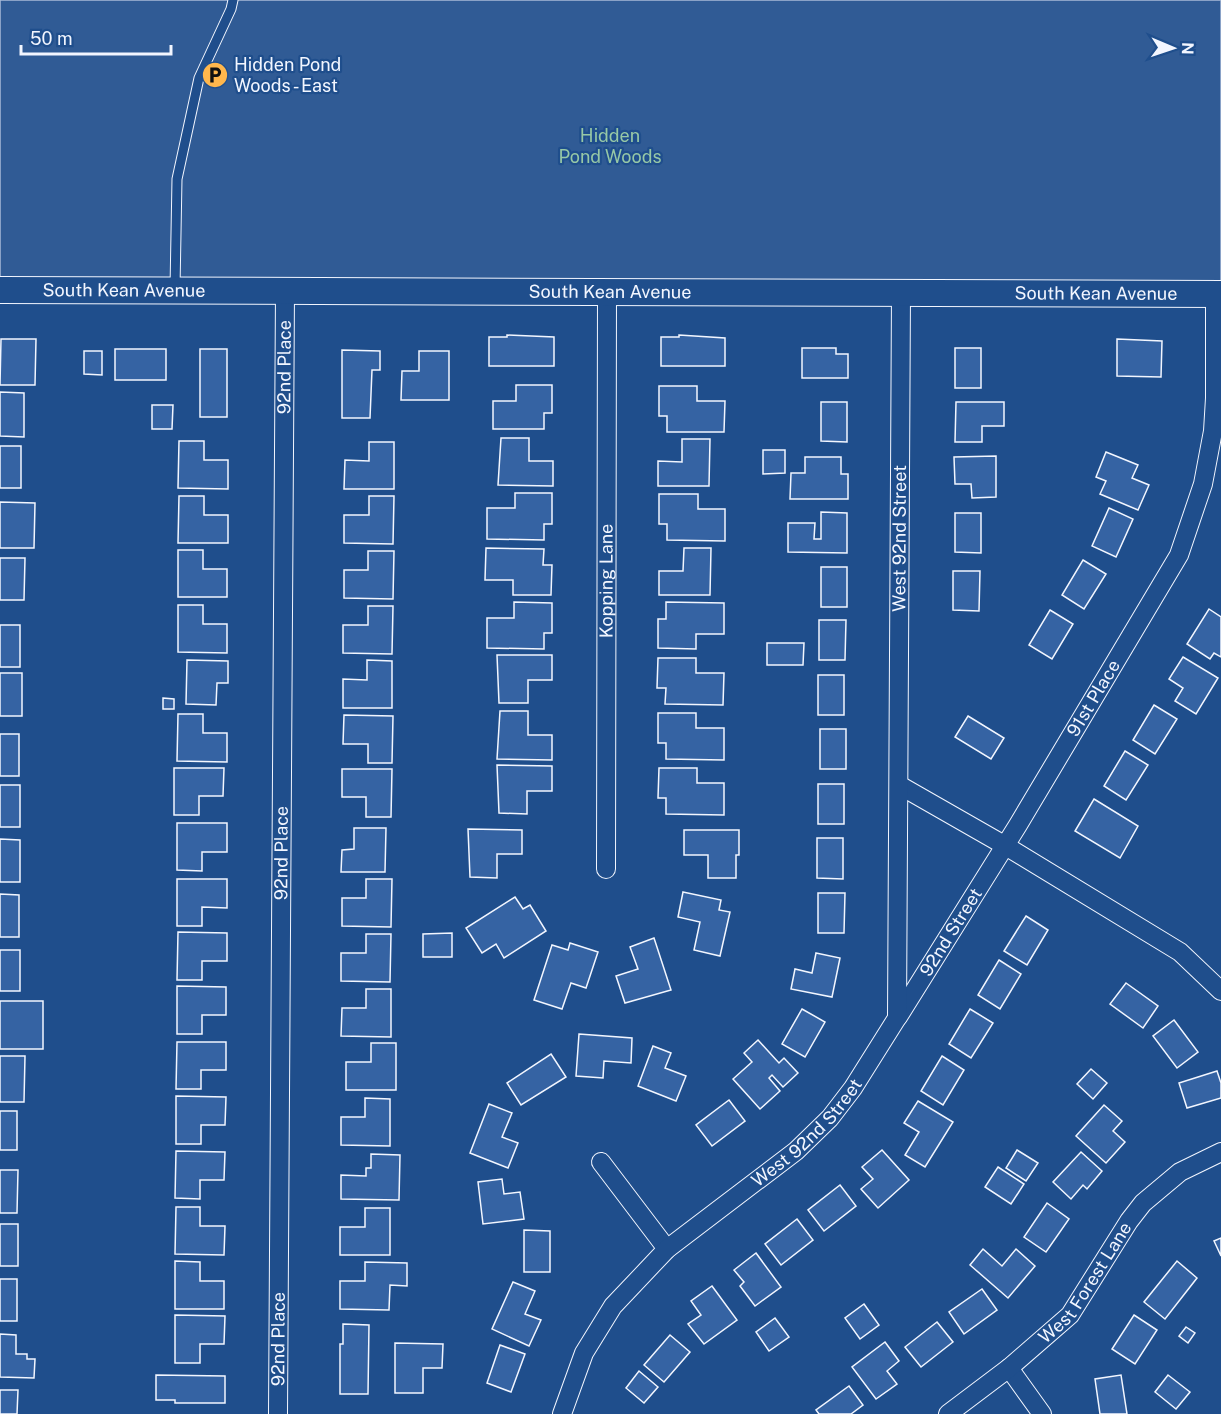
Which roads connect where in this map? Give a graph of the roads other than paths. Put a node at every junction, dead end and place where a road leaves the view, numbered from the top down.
1 (233, 0) edge
2 (0, 290) edge
3 (175, 290) junction
4 (285, 291) junction
5 (607, 292) junction
6 (901, 293) junction
7 (1218, 294) edge
8 (899, 785) junction
9 (1004, 845) junction
10 (606, 869) dead end
11 (1221, 991) edge
12 (897, 1018) junction
13 (1221, 1152) edge
14 (601, 1162) dead end
15 (667, 1249) junction
16 (1009, 1368) junction
17 (278, 1414) edge
18 (562, 1414) edge
19 (948, 1414) edge
20 (1042, 1414) edge

1 - 3 lane
2 - 3 street, South Kean Avenue
3 - 4 street, South Kean Avenue
4 - 5 street, South Kean Avenue
4 - 17 street, 92nd Place
5 - 6 street, South Kean Avenue
5 - 10 street, Kopping Lane
6 - 7 street, South Kean Avenue
6 - 8 street, West 92nd Street
7 - 9 street, 91st Place
8 - 9 street
8 - 12 street, West 92nd Street
9 - 11 street
9 - 12 street, 92nd Street
12 - 15 street, West 92nd Street
13 - 16 street, West Forest Lane
14 - 15 street
15 - 18 street, West 92nd Street
16 - 19 street, West Forest Lane
16 - 20 street

